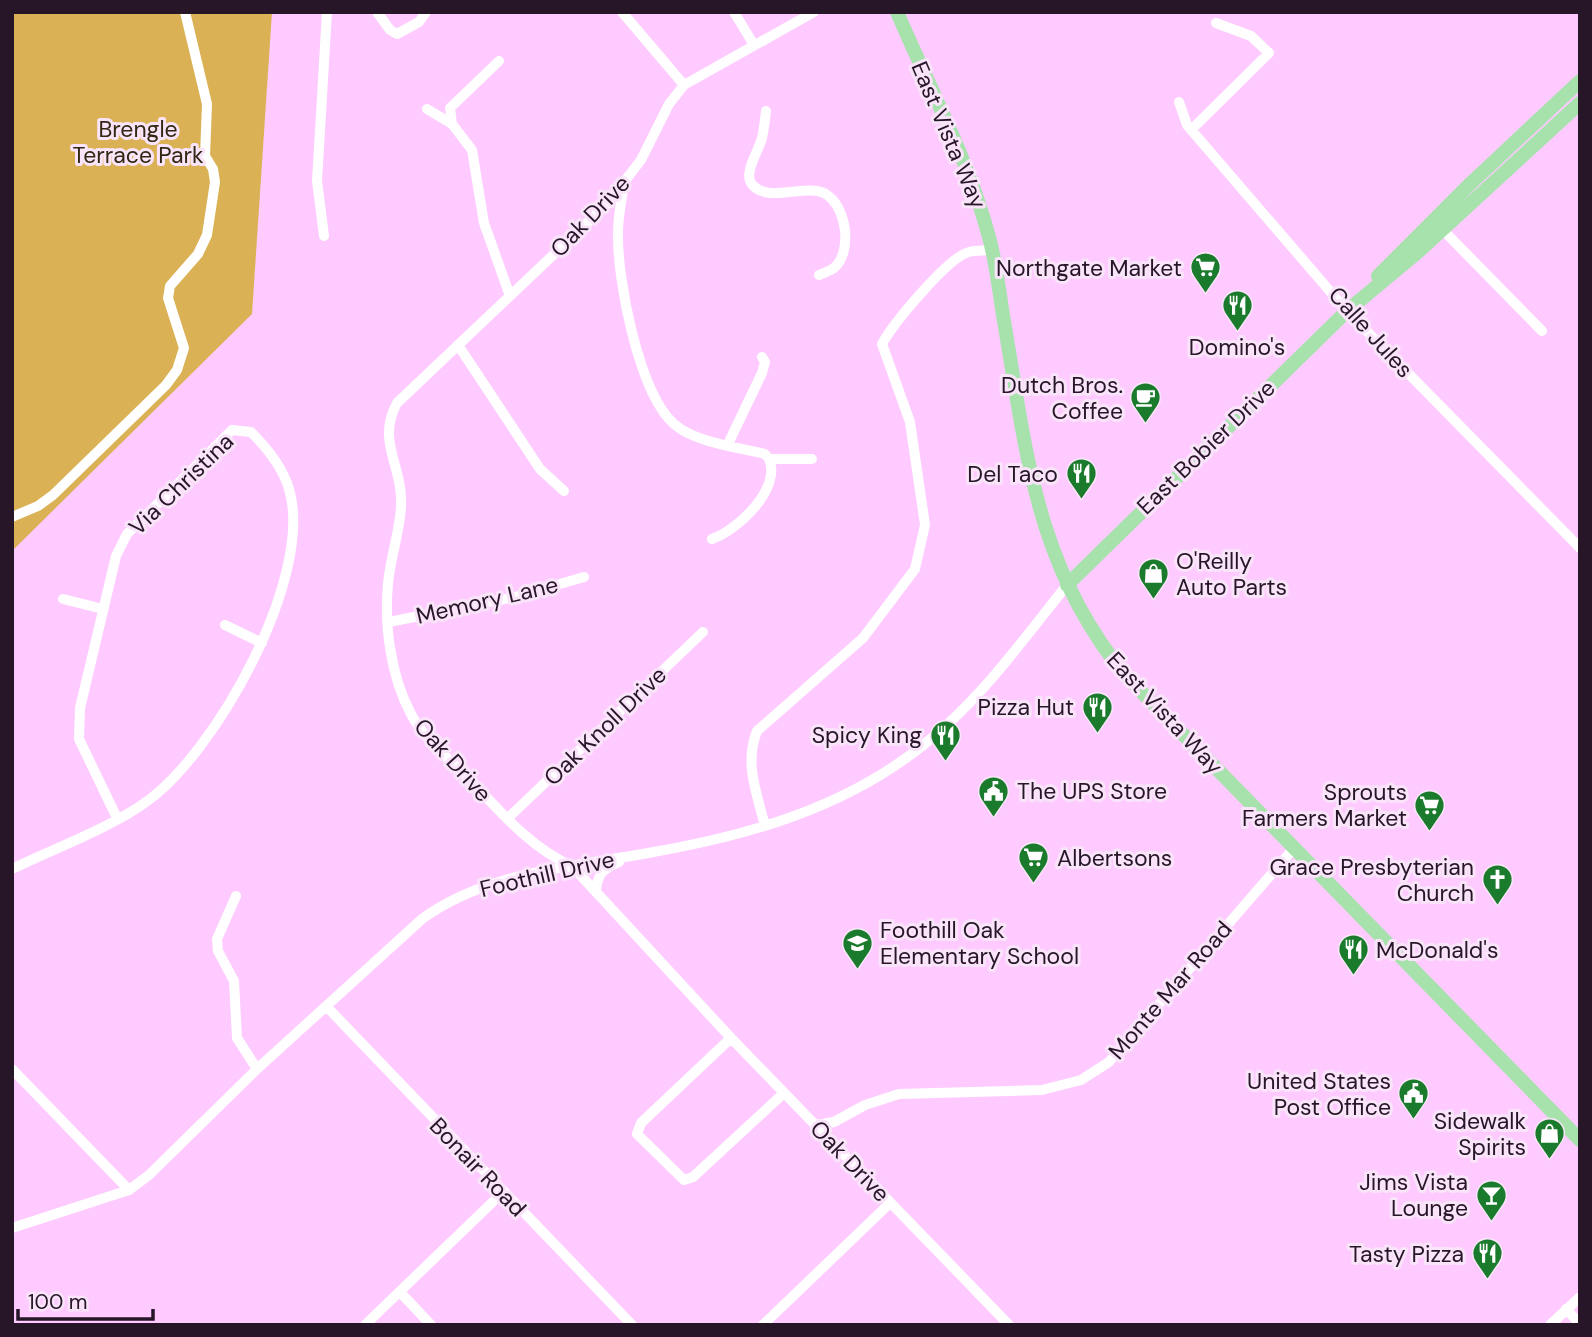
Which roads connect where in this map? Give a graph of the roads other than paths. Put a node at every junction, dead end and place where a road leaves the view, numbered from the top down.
1 (186, 12) edge
2 (327, 12) edge
3 (377, 12) edge
4 (426, 12) edge
5 (622, 12) edge
6 (734, 12) edge
7 (814, 12) edge
8 (897, 12) edge
9 (1216, 23) dead end
10 (754, 45) junction
11 (499, 61) dead end
12 (1580, 81) edge
13 (684, 85) junction
14 (1179, 102) dead end
15 (1580, 103) edge
16 (427, 109) dead end
17 (766, 111) dead end
18 (452, 124) junction
19 (1191, 131) junction
20 (624, 185) junction
21 (1442, 229) junction
22 (324, 236) dead end
23 (992, 250) junction
24 (819, 275) dead end
25 (510, 296) junction
26 (1347, 311) junction
27 (1542, 331) dead end
28 (458, 345) junction
29 (762, 357) dead end
30 (728, 444) junction
31 (769, 458) junction
32 (812, 459) dead end
33 (564, 491) dead end
34 (12, 517) edge
35 (712, 539) dead end
36 (1580, 548) edge
37 (584, 577) dead end
38 (1067, 585) junction
39 (63, 599) dead end
40 (103, 609) junction
41 (389, 622) junction
42 (225, 625) dead end
43 (703, 632) dead end
44 (262, 643) junction
45 (117, 818) junction
46 (507, 818) junction
47 (765, 826) junction
48 (1294, 848) junction
49 (631, 856) junction
50 (572, 866) junction
51 (12, 869) edge
52 (596, 892) junction
53 (236, 896) dead end
54 (327, 1007) junction
55 (731, 1038) junction
56 (12, 1069) edge
57 (257, 1069) junction
58 (784, 1093) junction
59 (816, 1125) junction
60 (1580, 1140) edge
61 (129, 1190) junction
62 (502, 1193) junction
63 (890, 1203) junction
64 (12, 1228) edge
65 (400, 1292) junction
66 (1580, 1297) edge
67 (1563, 1312) junction
68 (1580, 1324) edge
69 (365, 1325) edge
70 (431, 1325) edge
71 (632, 1325) edge
72 (763, 1325) edge
73 (1009, 1325) edge
74 (1550, 1325) edge
75 (1568, 1325) edge

1 - 34 street
2 - 22 street
3 - 4 street
5 - 13 street
6 - 10 street
7 - 10 street, Oak Drive
8 - 23 main road, East Vista Way
9 - 19 street
10 - 13 street, Oak Drive
11 - 18 street
12 - 26 main road, East Bobier Drive
13 - 20 street, Oak Drive
14 - 19 street, Calle Jules
15 - 21 main road, East Bobier Drive
16 - 18 street
17 - 24 street
18 - 25 street
19 - 26 street, Calle Jules
20 - 25 street, Oak Drive
20 - 30 street
21 - 26 main road, East Bobier Drive
21 - 27 street
23 - 38 main road, East Vista Way
23 - 47 street
25 - 28 street, Oak Drive
26 - 36 street, Calle Jules
26 - 38 main road, East Bobier Drive
28 - 33 street
28 - 41 street, Oak Drive
29 - 30 street
30 - 31 street
31 - 32 street
31 - 35 street
37 - 41 street, Memory Lane
38 - 47 street, Foothill Drive
38 - 48 main road, East Vista Way
39 - 40 street
40 - 44 street, Via Christina
40 - 45 street, Via Christina
41 - 46 street, Oak Drive
42 - 44 street
43 - 46 street, Oak Knoll Drive
44 - 45 street, Via Christina
45 - 51 street, Via Christina
46 - 50 street, Oak Drive
47 - 49 street, Foothill Drive
48 - 59 street, Monte Mar Road
48 - 60 main road, East Vista Way
49 - 50 street, Foothill Drive
49 - 52 street
50 - 52 street, Oak Drive
50 - 54 street, Foothill Drive
52 - 55 street, Oak Drive
53 - 57 street
54 - 57 street, Foothill Drive
54 - 62 street, Bonair Road
55 - 58 street, Oak Drive
55 - 58 street
56 - 61 street
57 - 61 street, Foothill Drive
58 - 59 street, Oak Drive
59 - 63 street, Oak Drive
61 - 64 street
62 - 65 street
62 - 71 street, Bonair Road
63 - 72 street
63 - 73 street, Oak Drive
65 - 69 street
65 - 70 street
66 - 67 street
67 - 68 street
67 - 74 street
67 - 75 street

